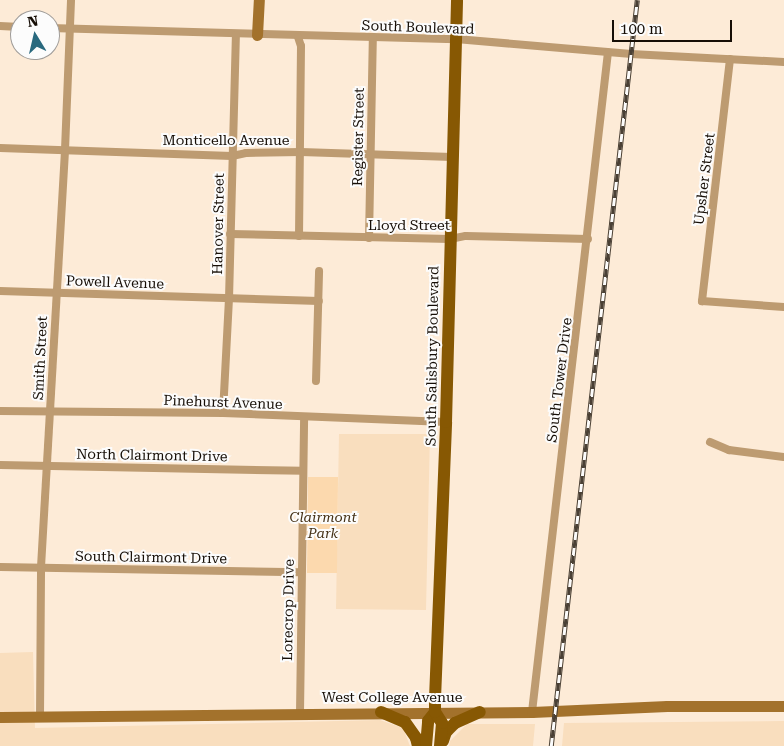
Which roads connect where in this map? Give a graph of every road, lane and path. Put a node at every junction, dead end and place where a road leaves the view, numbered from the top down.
1 (71, 0) edge
2 (258, 0) edge
3 (457, 0) edge
4 (60, 29) edge
5 (69, 29) junction
6 (236, 35) junction
7 (257, 35) junction
8 (298, 37) junction
9 (373, 37) junction
10 (456, 40) junction
11 (608, 52) junction
12 (730, 59) junction
13 (784, 62) edge
14 (0, 148) edge
15 (65, 150) junction
16 (301, 152) junction
17 (370, 155) junction
18 (232, 156) junction
19 (452, 157) junction
20 (230, 234) junction
21 (299, 236) junction
22 (369, 238) junction
23 (588, 239) junction
24 (450, 240) junction
25 (319, 271) dead end
26 (0, 291) edge
27 (56, 292) junction
28 (229, 299) junction
29 (318, 301) junction
30 (784, 307) edge
31 (316, 381) dead end
32 (50, 410) junction
33 (0, 411) edge
34 (223, 413) junction
35 (304, 417) junction
36 (446, 422) junction
37 (710, 442) dead end
38 (784, 457) edge
39 (0, 465) edge
40 (47, 465) junction
41 (303, 471) junction
42 (0, 567) edge
43 (41, 567) junction
44 (301, 572) junction
45 (784, 706) edge
46 (381, 712) junction
47 (435, 712) junction
48 (480, 712) junction
49 (532, 712) junction
50 (300, 713) junction
51 (0, 717) edge
52 (40, 717) junction
53 (418, 746) edge
54 (426, 746) edge
55 (441, 746) edge

1 - 5 street, Smith Street
2 - 7 street
3 - 10 main road, South Salisbury Boulevard
4 - 5 street, South Boulevard
5 - 6 street, South Boulevard
5 - 15 street, Smith Street
6 - 7 street, South Boulevard
6 - 18 street, Hanover Street
7 - 8 street, South Boulevard
8 - 9 street, South Boulevard
8 - 16 street
9 - 10 street, South Boulevard
9 - 17 street, Register Street
10 - 11 street, South Boulevard
10 - 19 main road, South Salisbury Boulevard
11 - 12 street, South Boulevard
11 - 23 street, South Tower Drive
12 - 13 street, South Boulevard
12 - 30 street, Upsher Street
14 - 15 street, Monticello Avenue
15 - 18 street, Monticello Avenue
15 - 27 street, Smith Street
16 - 17 street, Monticello Avenue
16 - 18 street, Monticello Avenue
16 - 21 street
17 - 19 street, Monticello Avenue
17 - 22 street, Register Street
18 - 20 street, Hanover Street
19 - 24 main road, South Salisbury Boulevard
20 - 21 street, Lloyd Street
20 - 28 street, Hanover Street
21 - 22 street, Lloyd Street
22 - 24 street, Lloyd Street
23 - 24 street, Lloyd Street
23 - 49 street, South Tower Drive
24 - 36 main road, South Salisbury Boulevard
25 - 29 street
26 - 27 street, Powell Avenue
27 - 28 street, Powell Avenue
27 - 32 street, Smith Street
28 - 29 street, Powell Avenue
28 - 34 street, Hanover Street
29 - 31 street
32 - 33 street, Pinehurst Avenue
32 - 34 street, Pinehurst Avenue
32 - 40 street, Smith Street
34 - 35 street, Pinehurst Avenue
35 - 36 street, Pinehurst Avenue
35 - 41 street, Lorecrop Drive
36 - 47 main road, South Salisbury Boulevard
37 - 38 street
39 - 40 street, North Clairmont Drive
40 - 41 street, North Clairmont Drive
40 - 43 street, Smith Street
41 - 44 street, Lorecrop Drive
42 - 43 street, South Clairmont Drive
43 - 44 street, South Clairmont Drive
43 - 52 street, Smith Street
44 - 50 street, Lorecrop Drive
45 - 49 street, West College Avenue
46 - 47 street, West College Avenue
46 - 50 street, West College Avenue
46 - 53 main road
47 - 48 street, West College Avenue
47 - 54 main road, South Salisbury Boulevard
47 - 55 main road, South Salisbury Boulevard
48 - 49 street, West College Avenue
48 - 55 main road
50 - 52 street, West College Avenue
51 - 52 street, West College Avenue

